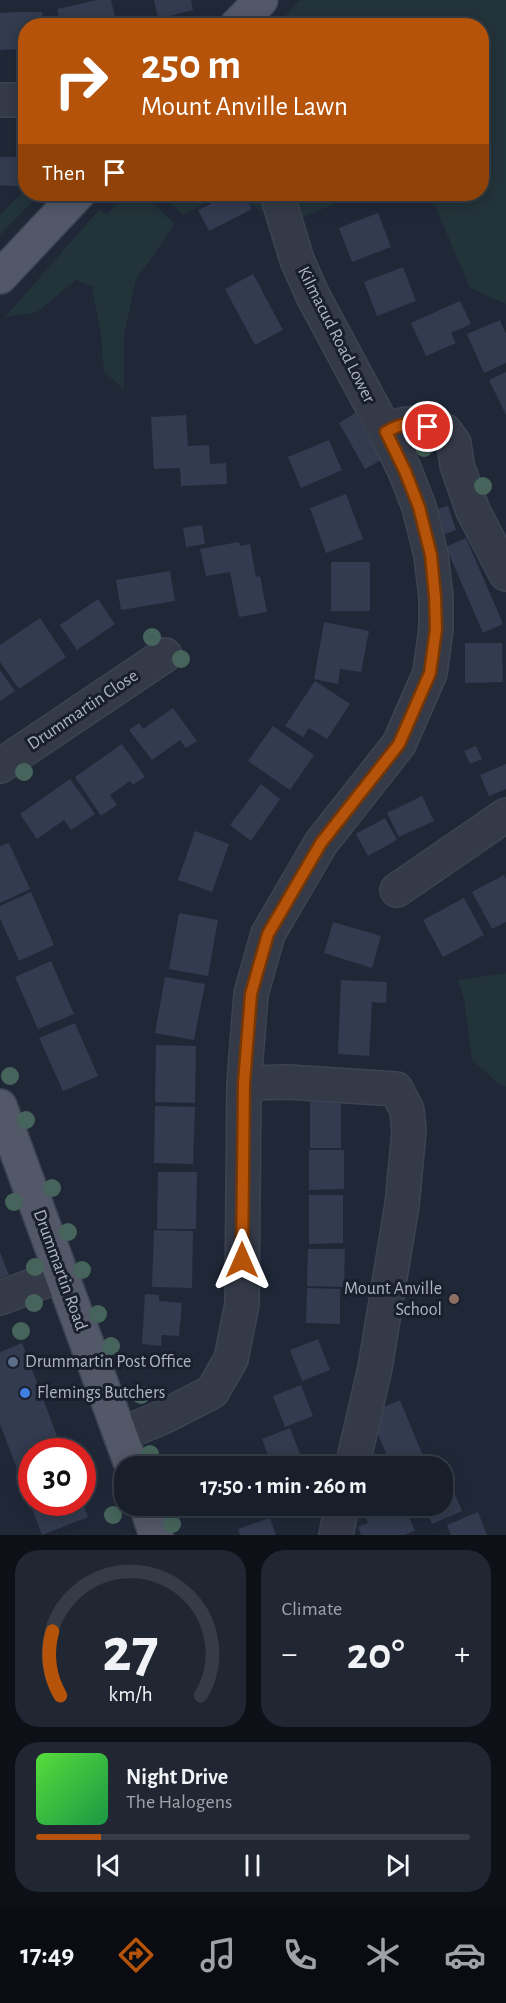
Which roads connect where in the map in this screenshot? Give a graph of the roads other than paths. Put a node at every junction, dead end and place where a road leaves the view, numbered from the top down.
1 (261, 0) edge
2 (244, 18) edge
3 (0, 100) edge
4 (18, 100) edge
5 (71, 201) edge
6 (279, 201) edge
7 (0, 277) edge
8 (386, 432) junction
9 (506, 574) edge
10 (165, 655) dead end
11 (0, 766) edge
12 (506, 815) edge
13 (398, 890) dead end
14 (244, 1083) junction
15 (0, 1106) edge
16 (61, 1275) junction
17 (0, 1298) edge
18 (120, 1435) junction
19 (128, 1456) edge
20 (355, 1456) edge
21 (149, 1516) edge
22 (340, 1516) edge
23 (156, 1535) edge
24 (336, 1535) edge

1 - 2 main road
3 - 4 street
5 - 7 main road
6 - 8 street, Kilmacud Road Lower
8 - 9 street
8 - 14 street, Kilmacud Road Lower
10 - 11 street, Drummartin Close
12 - 13 street
14 - 18 street, Kilmacud Road Lower
14 - 20 street
15 - 16 main road, Drummartin Road
16 - 17 street
16 - 18 main road, Drummartin Road
18 - 19 main road
21 - 23 main road
22 - 24 street

